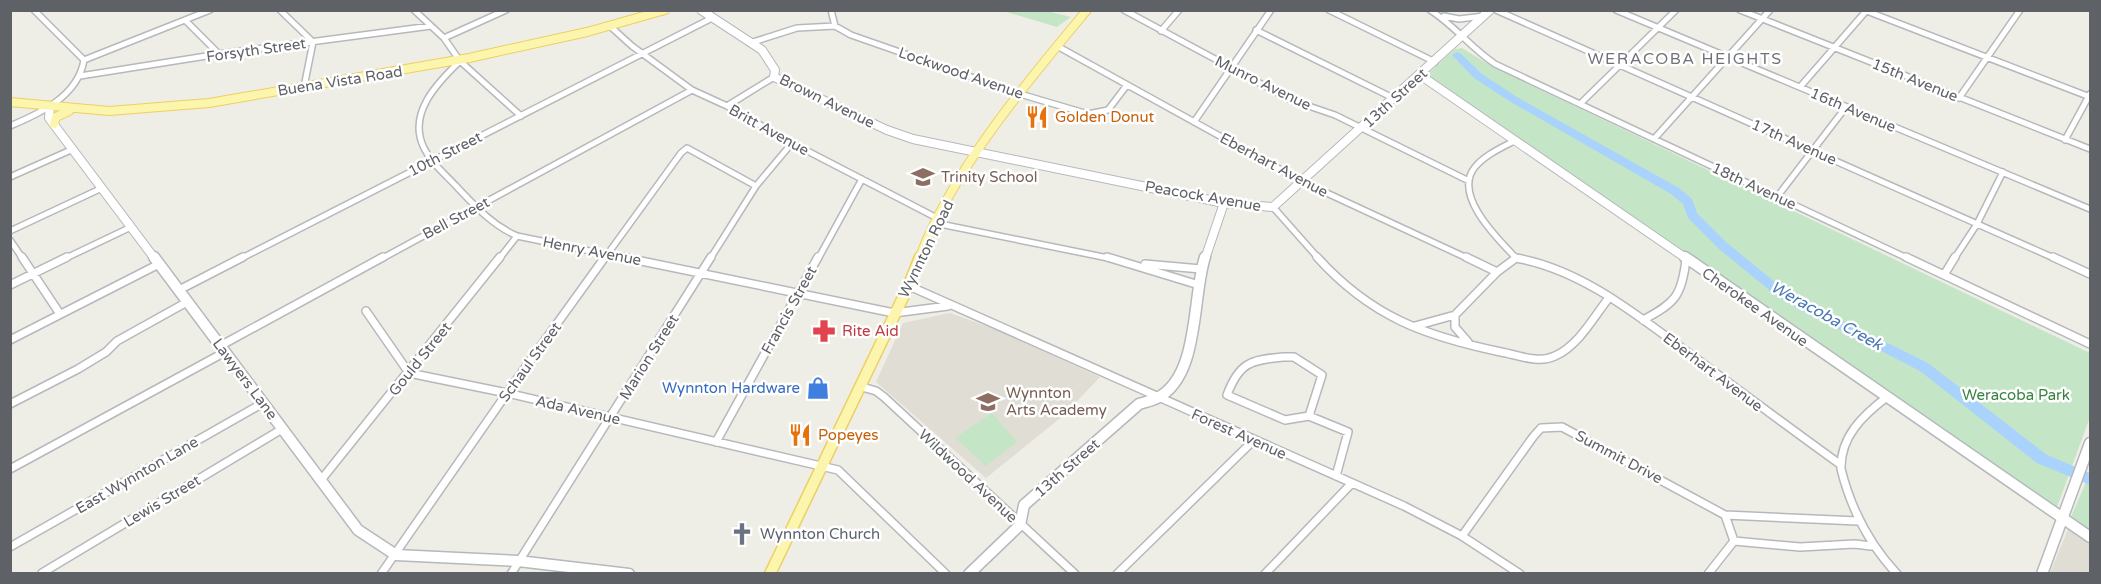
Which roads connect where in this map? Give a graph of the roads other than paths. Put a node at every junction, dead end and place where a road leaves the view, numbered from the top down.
1 (34, 10) edge
2 (210, 10) edge
3 (280, 10) edge
4 (414, 10) edge
5 (506, 10) edge
6 (665, 10) edge
7 (701, 10) edge
8 (831, 10) edge
9 (1087, 10) edge
10 (1124, 10) edge
11 (1179, 10) edge
12 (1271, 10) edge
13 (1329, 10) edge
14 (1430, 10) edge
15 (1496, 10) edge
16 (1616, 10) edge
17 (1676, 10) edge
18 (1740, 10) edge
19 (1770, 10) edge
20 (2020, 10) edge
21 (1866, 11) edge
22 (1488, 13) edge
23 (1443, 16) junction
24 (712, 18) junction
25 (1762, 19) junction
26 (185, 20) junction
27 (431, 26) junction
28 (836, 26) junction
29 (612, 27) junction
30 (1658, 28) junction
31 (1256, 30) junction
32 (1161, 31) junction
33 (444, 38) junction
34 (1462, 38) junction
35 (313, 42) junction
36 (750, 43) junction
37 (1057, 46) junction
38 (1835, 48) junction
39 (642, 53) junction
40 (219, 54) junction
41 (1729, 57) junction
42 (1987, 58) junction
43 (84, 60) junction
44 (460, 62) junction
45 (1435, 62) junction
46 (1620, 65) junction
47 (1230, 68) junction
48 (1420, 75) junction
49 (80, 76) junction
50 (774, 77) junction
51 (1127, 85) junction
52 (304, 87) junction
53 (1800, 87) junction
54 (692, 90) junction
55 (1020, 94) junction
56 (2090, 96) edge
57 (1693, 97) junction
58 (1393, 98) junction
59 (1959, 98) junction
60 (10, 102) edge
61 (1580, 104) junction
62 (50, 106) junction
63 (727, 106) junction
64 (1846, 107) junction
65 (73, 110) junction
66 (521, 116) junction
67 (1194, 122) junction
68 (54, 124) junction
69 (10, 126) edge
70 (1362, 128) junction
71 (1654, 139) junction
72 (2066, 140) junction
73 (1514, 141) junction
74 (792, 143) junction
75 (73, 149) junction
76 (2091, 149) edge
77 (1814, 151) junction
78 (978, 152) junction
79 (433, 160) junction
80 (2003, 172) junction
81 (10, 177) edge
82 (862, 179) junction
83 (1301, 181) junction
84 (1469, 181) junction
85 (756, 186) junction
86 (102, 188) junction
87 (1778, 197) junction
88 (1224, 202) junction
89 (475, 207) junction
90 (1273, 207) junction
91 (2091, 209) edge
92 (936, 221) junction
93 (1977, 224) junction
94 (131, 227) junction
95 (10, 231) edge
96 (518, 236) junction
97 (10, 240) edge
98 (607, 255) junction
99 (1516, 258) junction
100 (1686, 259) junction
101 (1127, 263) junction
102 (159, 264) junction
103 (1201, 269) junction
104 (703, 272) junction
105 (1497, 272) junction
106 (32, 274) junction
107 (2091, 274) edge
108 (1944, 275) junction
109 (10, 285) edge
110 (1199, 285) junction
111 (909, 286) junction
112 (179, 290) junction
113 (799, 292) junction
114 (1608, 299) junction
115 (187, 302) junction
116 (952, 306) junction
117 (366, 311) dead end
118 (894, 313) junction
119 (60, 314) junction
120 (1455, 315) junction
121 (1642, 320) junction
122 (1414, 326) junction
123 (10, 340) edge
124 (2091, 344) edge
125 (1472, 346) junction
126 (223, 349) junction
127 (409, 374) junction
128 (859, 385) junction
129 (507, 393) junction
130 (1158, 398) junction
131 (1887, 398) junction
132 (263, 403) junction
133 (10, 405) edge
134 (1309, 416) junction
135 (611, 418) junction
136 (282, 429) junction
137 (1254, 440) junction
138 (716, 442) junction
139 (2091, 443) edge
140 (1840, 465) junction
141 (820, 466) junction
142 (10, 469) edge
143 (1336, 476) junction
144 (321, 480) junction
145 (1352, 483) junction
146 (1725, 515) junction
147 (2062, 519) junction
148 (1858, 521) junction
149 (1020, 525) junction
150 (1462, 536) junction
151 (2091, 537) edge
152 (1734, 541) junction
153 (1871, 546) junction
154 (10, 547) edge
155 (396, 555) junction
156 (518, 561) junction
157 (42, 573) edge
158 (381, 573) edge
159 (511, 573) edge
160 (629, 573) edge
161 (770, 573) edge
162 (946, 573) edge
163 (969, 573) edge
164 (1075, 573) edge
165 (1117, 573) edge
166 (1265, 573) edge
167 (1520, 573) edge
168 (1708, 573) edge
169 (1897, 573) edge
170 (2042, 573) edge

1 - 43 street
2 - 26 street
3 - 35 street
4 - 27 street
5 - 33 street
6 - 29 main road, Buena Vista Road
7 - 24 street, Brown Avenue
8 - 28 street
9 - 37 main road, Wynnton Road
10 - 32 street, Munro Avenue
11 - 32 street
12 - 31 street
13 - 45 street
14 - 23 street, 18th Avenue
15 - 46 street, 17th Avenue
16 - 30 street, 16th Avenue
17 - 30 street
18 - 25 street, 15th Avenue
19 - 25 street
20 - 42 street
21 - 38 street
21 - 42 street
22 - 23 street
22 - 34 street, 13th Street
23 - 34 street, 18th Avenue
24 - 36 street, Brown Avenue
24 - 39 street, 10th Street
25 - 38 street, 15th Avenue
25 - 41 street
26 - 40 street
26 - 43 street
27 - 33 street
27 - 35 street, Forsyth Street
28 - 36 street
28 - 55 street, Lockwood Avenue
29 - 39 street, Britt Avenue
29 - 44 main road, Buena Vista Road
30 - 41 street, 16th Avenue
30 - 46 street
31 - 47 street
31 - 58 street
32 - 47 street, Munro Avenue
33 - 44 street
34 - 45 street, 13th Street
34 - 61 street, 18th Avenue
35 - 40 street, Forsyth Street
35 - 52 street
36 - 50 street, Brown Avenue
37 - 51 street, Eberhart Avenue
37 - 55 main road, Wynnton Road
38 - 53 street
38 - 59 street, 15th Avenue
39 - 54 street, Britt Avenue
39 - 66 street, 10th Street
40 - 49 street, Forsyth Street
41 - 53 street, 16th Avenue
41 - 57 street
42 - 56 street
42 - 59 street
43 - 49 street
44 - 52 main road, Buena Vista Road
44 - 66 street
44 - 79 street, Henry Avenue
45 - 48 street, 13th Street
46 - 57 street, 17th Avenue
46 - 61 street
47 - 67 street
47 - 70 street, Munro Avenue
48 - 58 street, 13th Street
48 - 73 street, Cherokee Avenue
49 - 62 street
50 - 63 street
50 - 78 street, Brown Avenue
51 - 55 street, Lockwood Avenue
51 - 67 street, Eberhart Avenue
52 - 65 main road, Buena Vista Road
53 - 64 street, 16th Avenue
54 - 63 street, Britt Avenue
54 - 89 street, Bell Street
55 - 78 main road, Wynnton Road
56 - 72 street
57 - 71 street
57 - 77 street, 17th Avenue
58 - 70 street, 13th Street
59 - 72 street, 15th Avenue
60 - 62 main road, Buena Vista Road
61 - 71 street, 18th Avenue
62 - 65 main road, Buena Vista Road
62 - 68 street, Lawyers Lane
62 - 69 street
63 - 74 street, Britt Avenue
64 - 77 street
64 - 80 street, 16th Avenue
65 - 68 main road
66 - 79 street, 10th Street
67 - 83 street, Eberhart Avenue
68 - 75 street, Lawyers Lane
70 - 83 street, 13th Street
70 - 84 street, Munro Avenue
71 - 87 street, 18th Avenue
72 - 76 street, 15th Avenue
73 - 84 street
73 - 100 street, Cherokee Avenue
74 - 82 street, Britt Avenue
74 - 85 street, Marion Street
75 - 81 street
75 - 86 street, Lawyers Lane
77 - 87 street
77 - 93 street, 17th Avenue
78 - 88 street, Peacock Avenue
78 - 92 main road, Wynnton Road
79 - 89 street, Henry Avenue
79 - 112 street, 10th Street
80 - 91 street, 16th Avenue
80 - 93 street
82 - 92 street, Britt Avenue
82 - 113 street, Francis Street
83 - 90 street, 13th Street
83 - 105 street, Eberhart Avenue
84 - 99 street
85 - 98 street, Schaul Street
85 - 104 street, Marion Street
86 - 94 street, Lawyers Lane
86 - 95 street
87 - 108 street, 18th Avenue
88 - 90 street, Peacock Avenue
88 - 103 street, 13th Street
89 - 96 street, Henry Avenue
89 - 126 street, Bell Street
90 - 122 street, Peacock Avenue
92 - 101 street, Britt Avenue
92 - 111 main road, Wynnton Road
93 - 107 street, 17th Avenue
93 - 108 street
94 - 102 street, Lawyers Lane
94 - 106 street
96 - 98 street, Henry Avenue
96 - 127 street, Gould Street
97 - 106 street
98 - 104 street, Henry Avenue
98 - 129 street, Schaul Street
99 - 105 street
99 - 114 street, Eberhart Avenue
100 - 121 street
100 - 131 street, Cherokee Avenue
101 - 103 street
101 - 110 street
102 - 112 street, Lawyers Lane
102 - 119 street
103 - 110 street, 13th Street
104 - 113 street, Henry Avenue
104 - 135 street, Marion Street
105 - 120 street
106 - 109 street
106 - 119 street
108 - 124 street, 18th Avenue
110 - 130 street, 13th Street
111 - 116 street, Forest Avenue
111 - 118 main road, Wynnton Road
112 - 115 street, Lawyers Lane
113 - 118 street, Henry Avenue
113 - 138 street, Francis Street
114 - 121 street, Eberhart Avenue
114 - 125 street, Peacock Avenue
115 - 126 street, Lawyers Lane
115 - 133 street
116 - 118 street
116 - 130 street, Forest Avenue
117 - 127 street
118 - 128 main road, Wynnton Road
119 - 123 street
120 - 122 street
120 - 125 street
121 - 140 street, Eberhart Avenue
122 - 125 street, Peacock Avenue
126 - 132 street, Lawyers Lane
126 - 142 street, Bell Street
127 - 129 street, Ada Avenue
127 - 144 street, Gould Street
128 - 141 main road, Wynnton Road
128 - 149 street, Wildwood Avenue
129 - 135 street, Ada Avenue
129 - 155 street, Schaul Street
130 - 137 street, Forest Avenue
130 - 149 street, 13th Street
131 - 140 street
131 - 147 street, Cherokee Avenue
132 - 136 street, Lawyers Lane
132 - 154 street, East Wynnton Lane
134 - 134 street
134 - 143 street
135 - 138 street, Ada Avenue
135 - 156 street, Marion Street
136 - 144 street, Lawyers Lane
136 - 157 street, Lewis Street
137 - 143 street, Forest Avenue
137 - 165 street
138 - 141 street, Ada Avenue
139 - 147 street
140 - 148 street
141 - 161 main road, Wynnton Road
141 - 162 street, Ada Avenue
143 - 145 street, Forest Avenue
144 - 155 street, Lawyers Lane
145 - 150 street, Forest Avenue
145 - 166 street
146 - 148 street
146 - 150 street, Summit Drive
146 - 152 street
147 - 151 street, Cherokee Avenue
147 - 170 street
148 - 153 street
149 - 163 street, 13th Street
149 - 164 street, Wildwood Avenue
150 - 167 street, Forest Avenue
152 - 153 street
152 - 168 street
153 - 169 street
155 - 156 street
155 - 158 street, Schaul Street
156 - 159 street, Marion Street
156 - 160 street

